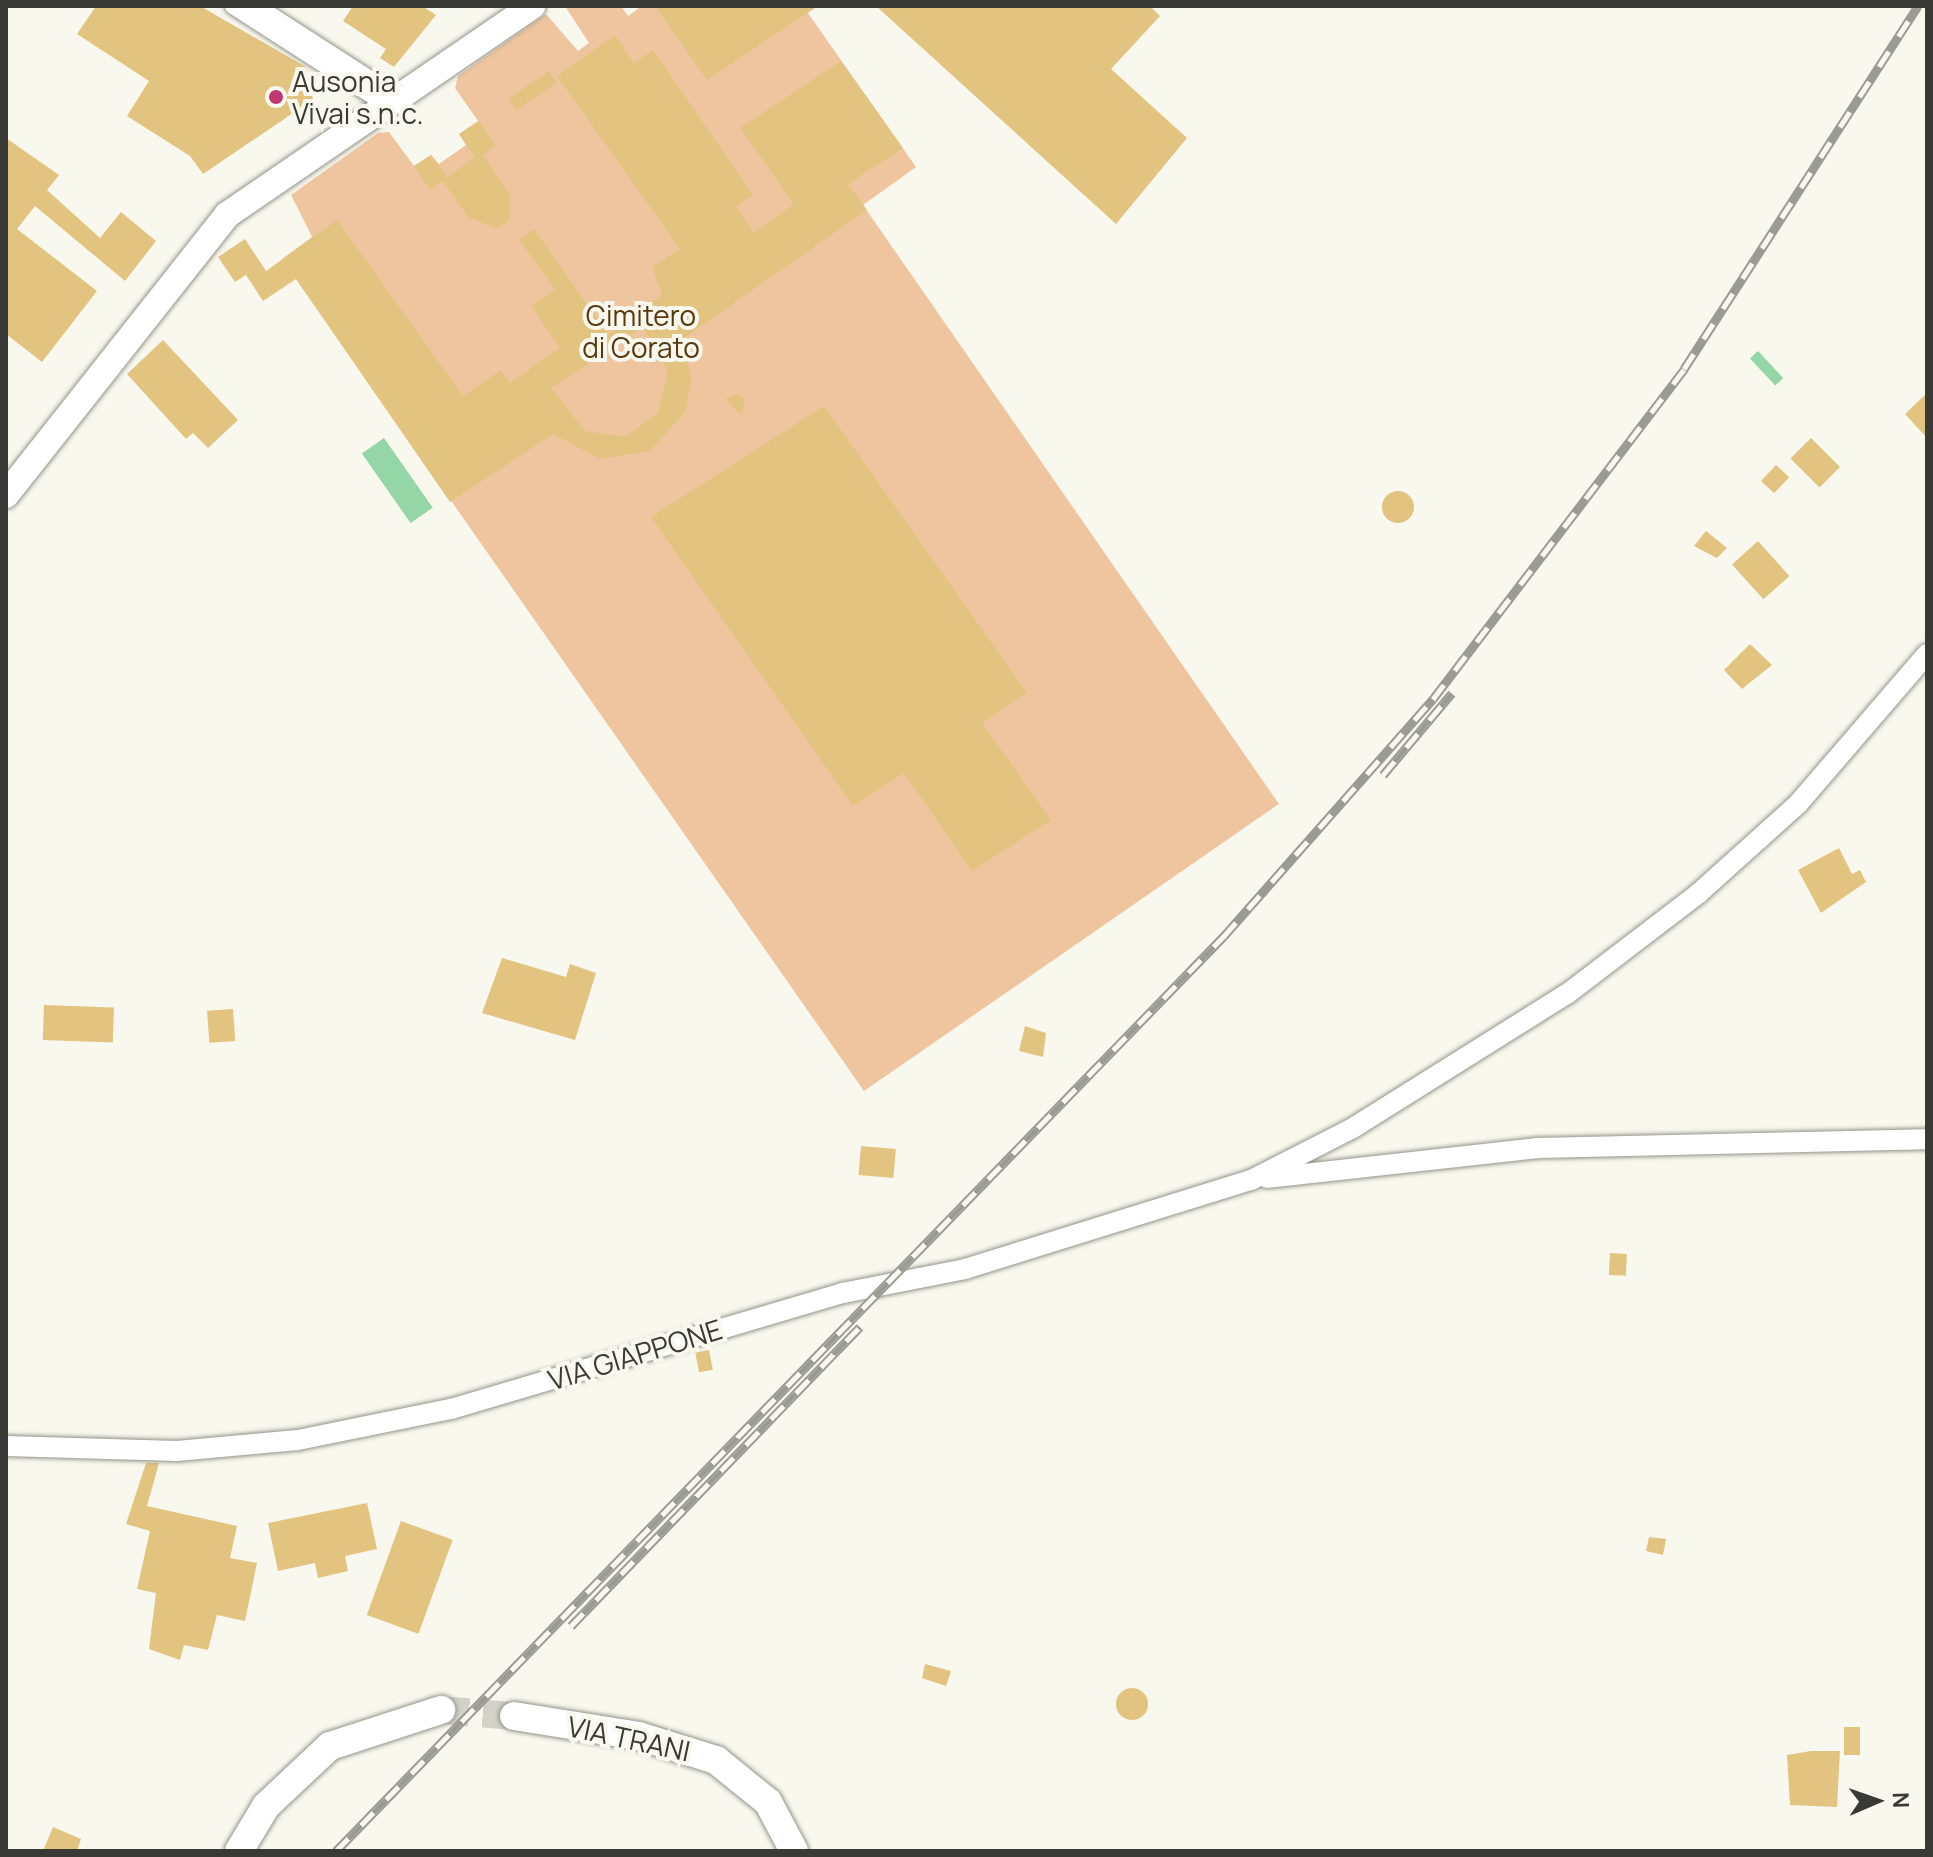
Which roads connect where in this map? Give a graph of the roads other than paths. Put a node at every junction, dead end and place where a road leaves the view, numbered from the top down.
1 (233, 6) edge
2 (253, 6) edge
3 (273, 6) edge
4 (532, 6) edge
5 (399, 100) junction
6 (6, 495) edge
7 (1927, 654) edge
8 (1927, 1139) edge
9 (1251, 1180) junction
10 (6, 1446) edge
11 (441, 1710) tunnel mouth
12 (514, 1716) tunnel mouth
13 (239, 1851) edge
14 (794, 1851) edge

1 - 5 street
2 - 5 street
3 - 5 street
4 - 5 street
5 - 6 street
7 - 9 street
8 - 9 street
9 - 10 street, VIA GIAPPONE
11 - 13 main road
12 - 14 main road, VIA TRANI

